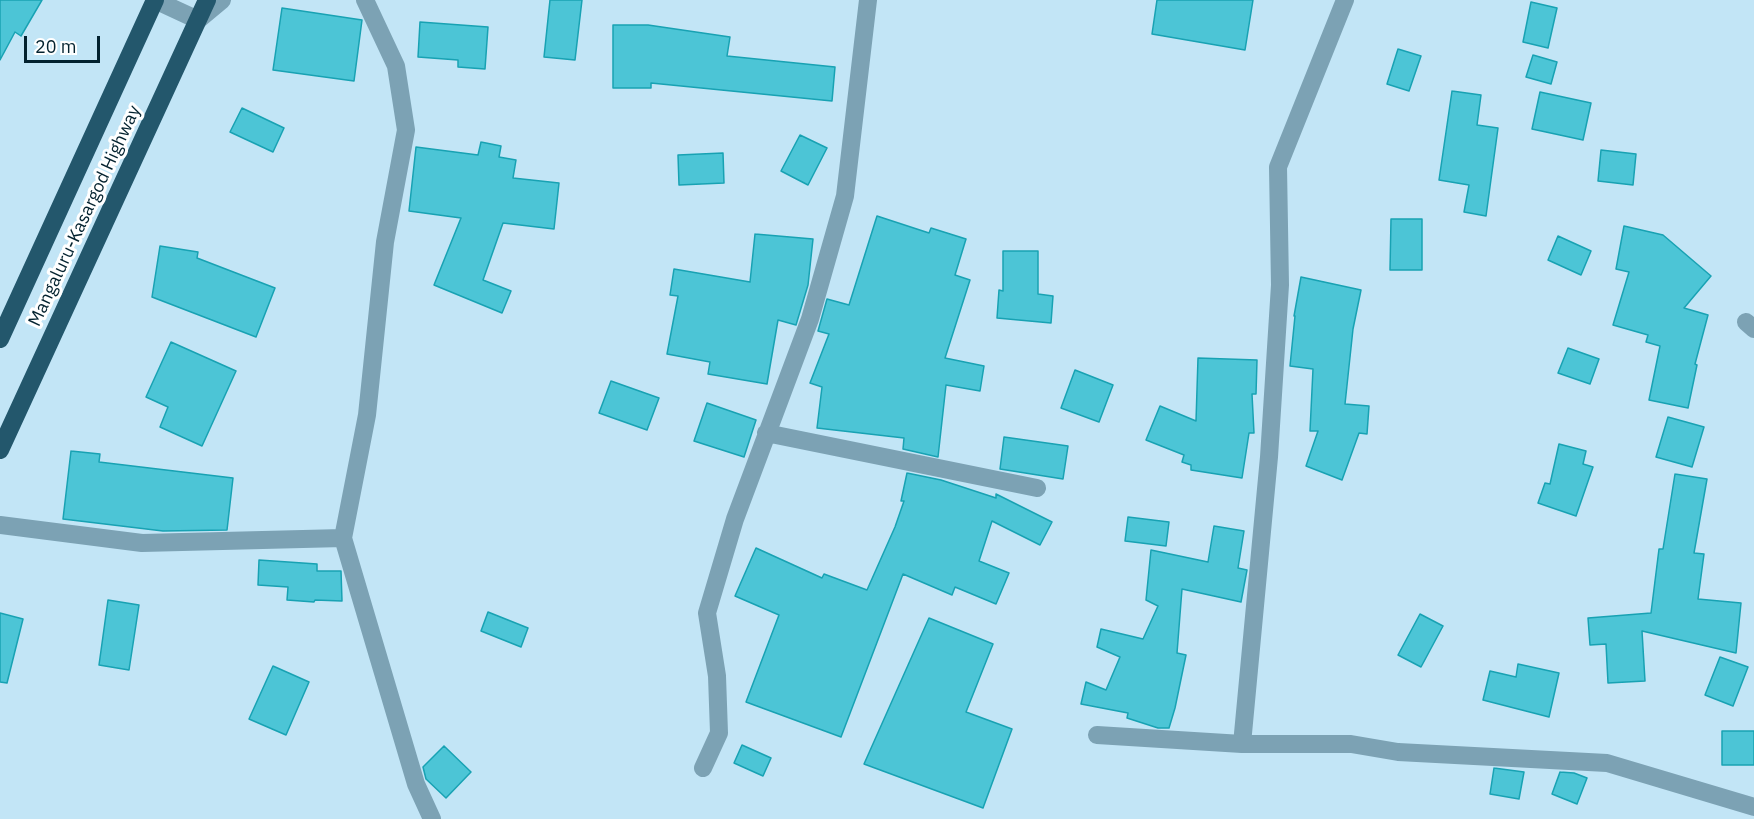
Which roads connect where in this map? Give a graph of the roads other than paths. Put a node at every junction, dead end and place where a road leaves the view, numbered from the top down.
1 (155, 0) edge
2 (207, 0) edge
3 (222, 0) edge
4 (365, 0) edge
5 (868, 0) edge
6 (1345, 0) edge
7 (198, 20) junction
8 (0, 339) edge
9 (766, 433) junction
10 (0, 450) edge
11 (1037, 488) dead end
12 (0, 525) edge
13 (343, 538) junction
14 (1097, 735) dead end
15 (1242, 744) junction
16 (703, 768) dead end
17 (1754, 807) edge
18 (432, 819) edge

1 - 7 street
1 - 8 highway, Mangaluru-Kasargod Highway
2 - 7 highway, Mangaluru-Kasargod Highway
3 - 7 street
4 - 13 street
5 - 9 street
6 - 15 street
7 - 10 highway, Mangaluru-Kasargod Highway
9 - 11 street
9 - 16 street
12 - 13 street
13 - 18 street
14 - 15 street
15 - 17 street

